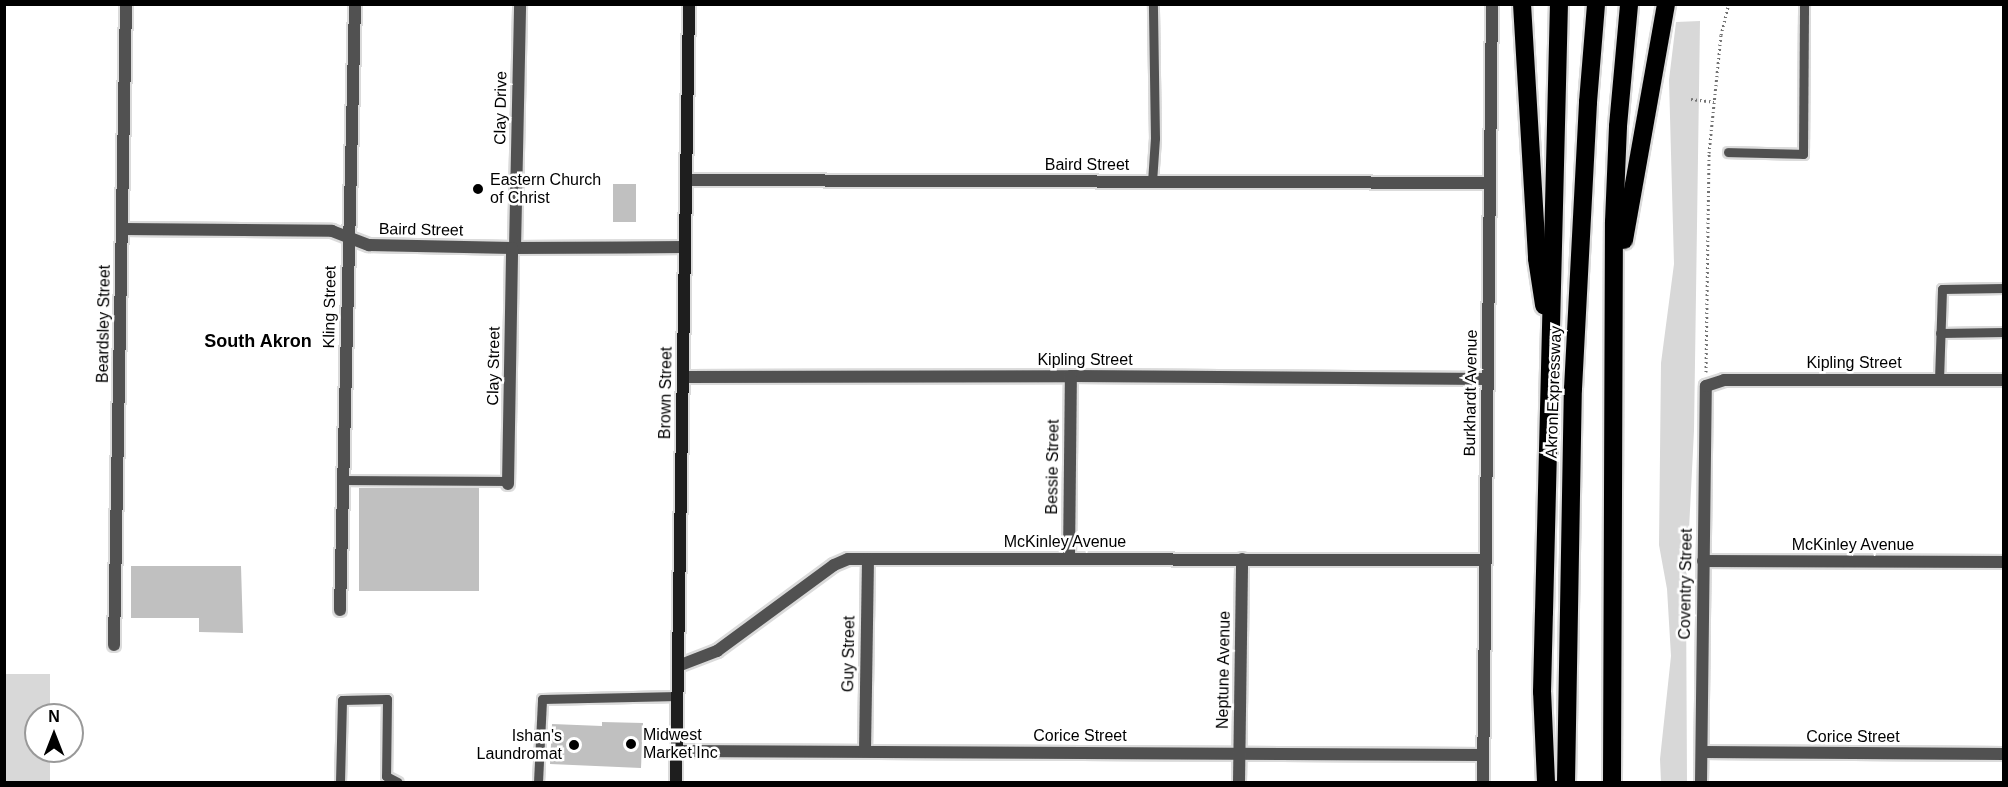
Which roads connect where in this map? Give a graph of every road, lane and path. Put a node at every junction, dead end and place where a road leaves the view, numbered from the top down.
1 (126, 4) edge
2 (355, 4) edge
3 (520, 4) edge
4 (689, 4) edge
5 (1153, 4) edge
6 (1492, 4) edge
7 (1522, 4) edge
8 (1559, 4) edge
9 (1596, 4) edge
10 (1629, 4) edge
11 (1666, 4) edge
12 (1729, 4) edge
13 (1804, 4) edge
14 (1691, 99) dead end
15 (1714, 102) junction
16 (1728, 152) dead end
17 (686, 180) junction
18 (1152, 182) junction
19 (1489, 183) junction
20 (123, 229) junction
21 (349, 237) junction
22 (684, 247) junction
23 (513, 249) junction
24 (2004, 288) edge
25 (2004, 332) edge
26 (1940, 333) junction
27 (1613, 334) junction
28 (1551, 348) junction
29 (1071, 376) junction
30 (683, 377) junction
31 (1488, 379) junction
32 (1939, 380) junction
33 (2004, 380) edge
34 (1706, 386) junction
35 (343, 480) junction
36 (508, 482) joint
37 (1069, 558) junction
38 (868, 559) junction
39 (1242, 559) junction
40 (1484, 560) junction
41 (1703, 561) junction
42 (2004, 562) edge
43 (340, 610) dead end
44 (114, 645) dead end
45 (678, 666) junction
46 (678, 696) junction
47 (677, 751) junction
48 (865, 751) junction
49 (1702, 752) junction
50 (1239, 753) junction
51 (2004, 754) edge
52 (1483, 755) junction
53 (340, 783) edge
54 (398, 783) edge
55 (538, 783) edge
56 (676, 783) edge
57 (1239, 783) edge
58 (1483, 783) edge
59 (1546, 783) edge
60 (1566, 783) edge
61 (1612, 783) edge
62 (1701, 783) edge

1 - 20 street, Beardsley Street
2 - 21 street, Kling Street
3 - 23 street, Clay Drive
4 - 17 main road, Brown Street
5 - 18 lane
6 - 19 street, Burkhardt Avenue
7 - 28 highway
8 - 28 highway
9 - 60 highway, Akron Expressway
10 - 27 highway
11 - 27 highway
12 - 15 path
13 - 16 lane
14 - 15 path
15 - 34 path
17 - 18 street, Baird Street
17 - 22 main road, Brown Street
18 - 19 street, Baird Street
19 - 31 street, Burkhardt Avenue
20 - 21 street, Baird Street
20 - 44 street, Beardsley Street
21 - 23 street, Baird Street
21 - 35 street, Kling Street
22 - 23 street, Baird Street
22 - 30 main road, Brown Street
23 - 36 street, Clay Street
24 - 26 lane
25 - 26 lane
26 - 32 lane
27 - 61 highway
28 - 59 highway
29 - 30 street, Kipling Street
29 - 31 street, Kipling Street
29 - 37 street, Bessie Street
30 - 45 main road, Brown Street
31 - 40 street, Burkhardt Avenue
32 - 33 street, Kipling Street
32 - 34 street, Kipling Street
34 - 41 street, Coventry Street
35 - 36 lane
35 - 43 street, Kling Street
37 - 38 street, McKinley Avenue
37 - 39 street, McKinley Avenue
38 - 45 street, McKinley Avenue
38 - 48 street, Guy Street
39 - 40 street, McKinley Avenue
39 - 50 street, Neptune Avenue
40 - 52 street, Burkhardt Avenue
41 - 42 street, McKinley Avenue
41 - 49 street, Coventry Street
45 - 46 main road, Brown Street
46 - 47 main road, Brown Street
46 - 55 lane
47 - 48 street, Corice Street
47 - 56 main road, Brown Street
48 - 50 street, Corice Street
49 - 51 street, Corice Street
49 - 62 street, Coventry Street
50 - 52 street, Corice Street
50 - 57 street, Neptune Avenue
52 - 58 street, Burkhardt Avenue
53 - 54 lane

